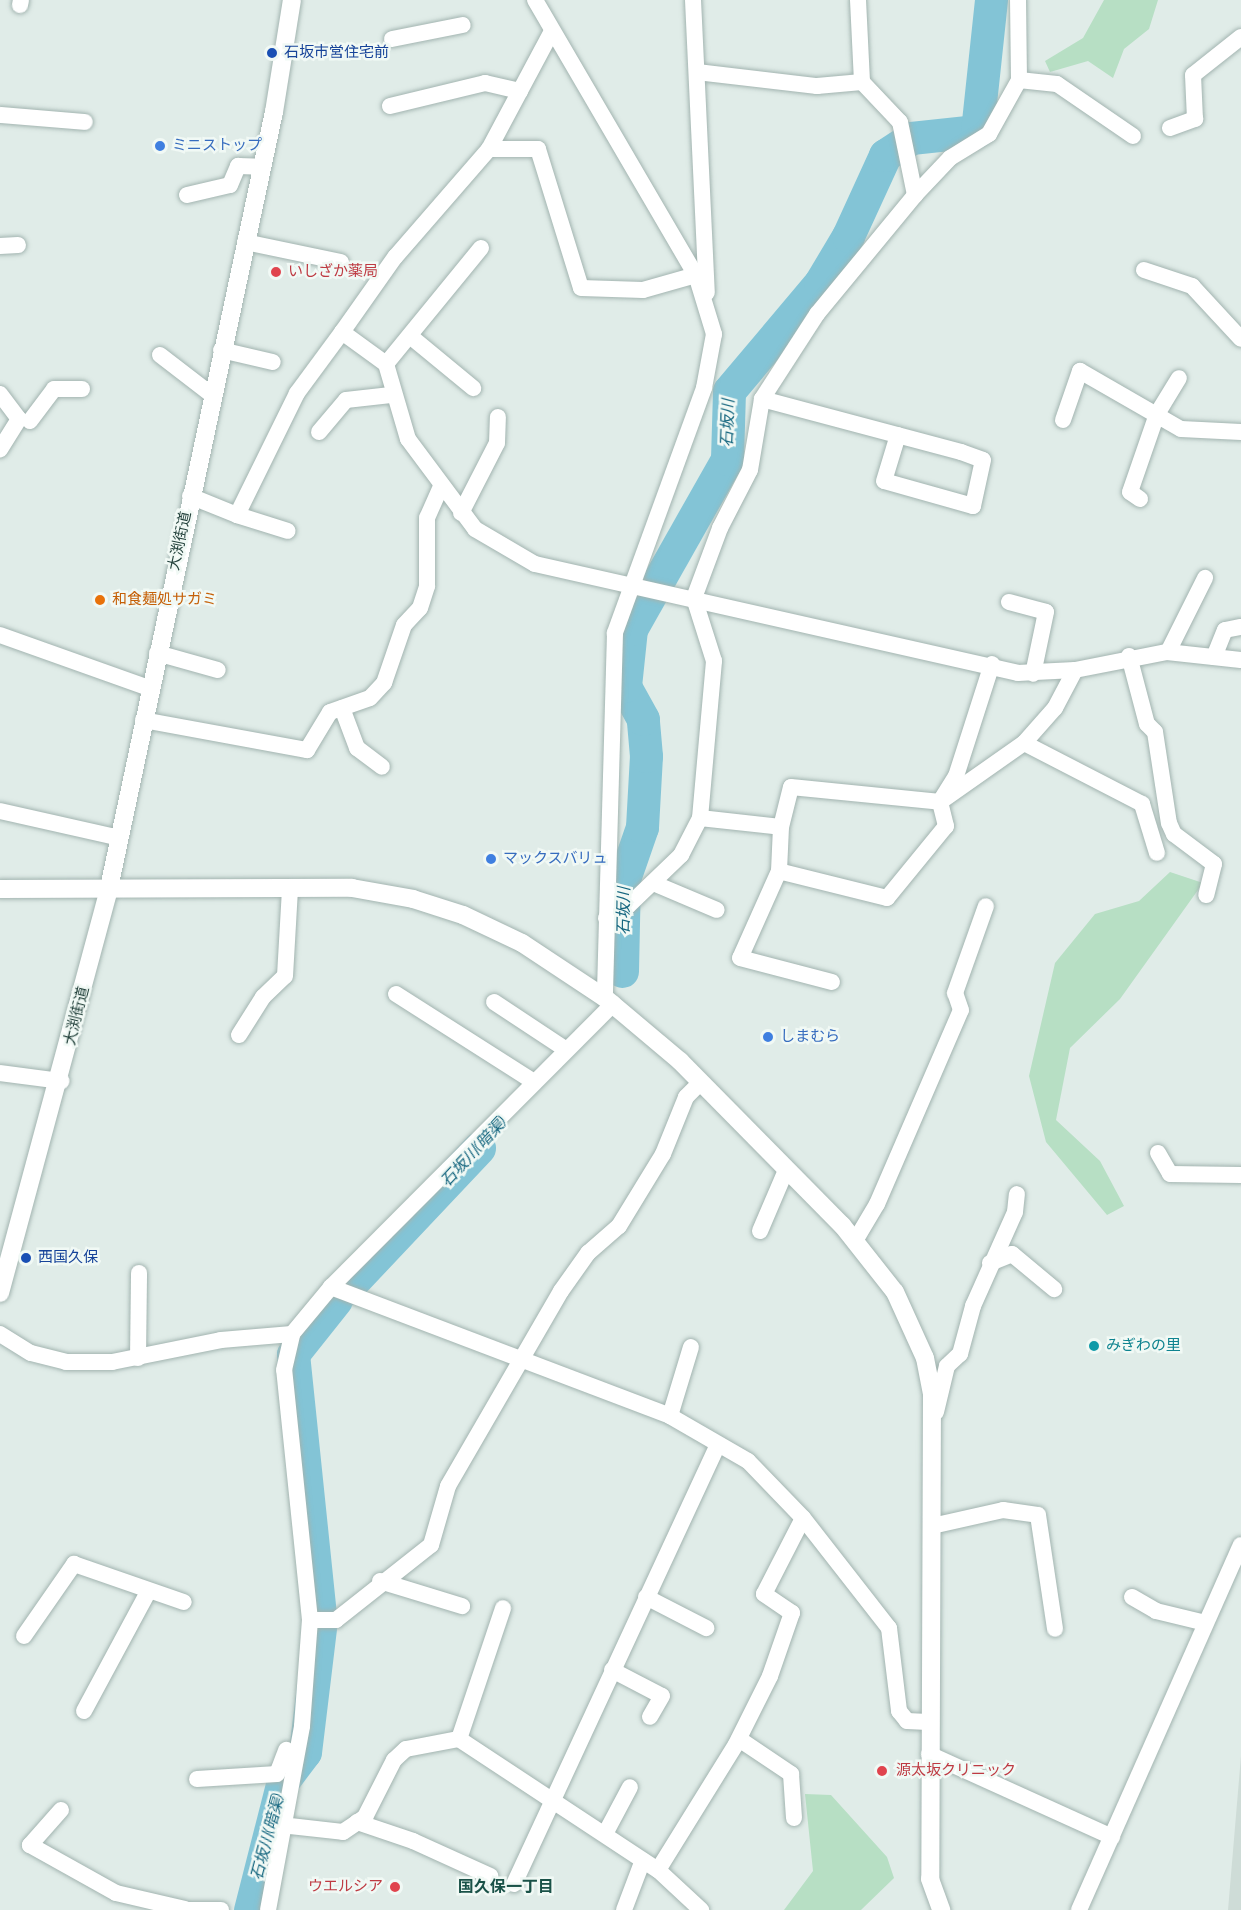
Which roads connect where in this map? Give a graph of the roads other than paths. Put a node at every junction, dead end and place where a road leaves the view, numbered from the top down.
1 (292, 0) edge
2 (536, 0) edge
3 (693, 0) edge
4 (858, 0) edge
5 (1018, 0) edge
6 (463, 25) dead end
7 (552, 31) junction
8 (1241, 38) edge
9 (392, 39) dead end
10 (697, 72) junction
11 (1019, 80) junction
12 (862, 82) junction
13 (520, 91) junction
14 (390, 106) dead end
15 (0, 115) edge
16 (85, 122) dead end
17 (1170, 128) dead end
18 (1133, 136) dead end
19 (489, 149) junction
20 (262, 167) junction
21 (188, 195) dead end
22 (915, 195) junction
23 (245, 242) junction
24 (18, 245) dead end
25 (0, 246) edge
26 (481, 248) dead end
27 (341, 262) dead end
28 (1144, 270) dead end
29 (696, 275) junction
30 (707, 306) junction
31 (342, 332) junction
32 (410, 336) junction
33 (1241, 339) edge
34 (221, 350) junction
35 (160, 355) dead end
36 (273, 362) dead end
37 (386, 364) junction
38 (1179, 378) dead end
39 (473, 388) dead end
40 (82, 389) dead end
41 (0, 394) edge
42 (212, 395) junction
43 (391, 395) junction
44 (762, 399) junction
45 (1157, 414) junction
46 (498, 417) dead end
47 (1063, 420) dead end
48 (30, 421) dead end
49 (319, 432) dead end
50 (1241, 432) edge
51 (897, 435) junction
52 (0, 449) edge
53 (442, 485) junction
54 (190, 496) junction
55 (1140, 499) dead end
56 (461, 513) junction
57 (237, 514) junction
58 (288, 531) dead end
59 (1205, 578) dead end
60 (635, 586) junction
61 (694, 598) junction
62 (1009, 602) dead end
63 (1241, 627) edge
64 (0, 635) edge
65 (1168, 652) junction
66 (157, 653) junction
67 (1129, 656) junction
68 (1214, 657) junction
69 (1241, 660) edge
70 (992, 664) junction
71 (218, 670) dead end
72 (1075, 670) junction
73 (1033, 674) junction
74 (149, 688) junction
75 (342, 708) junction
76 (143, 720) junction
77 (1024, 743) junction
78 (382, 766) dead end
79 (940, 802) junction
80 (0, 811) edge
81 (700, 818) junction
82 (781, 827) junction
83 (120, 838) junction
84 (1157, 853) dead end
85 (779, 871) junction
86 (652, 883) junction
87 (109, 888) junction
88 (0, 889) edge
89 (290, 889) junction
90 (1206, 895) dead end
91 (986, 906) dead end
92 (717, 910) dead end
93 (617, 912) junction
94 (832, 982) dead end
95 (396, 994) dead end
96 (609, 1001) junction
97 (494, 1002) dead end
98 (240, 1035) dead end
99 (565, 1049) junction
100 (0, 1073) edge
101 (531, 1080) junction
102 (61, 1081) junction
103 (701, 1082) junction
104 (1158, 1154) dead end
105 (786, 1170) junction
106 (1241, 1175) edge
107 (1017, 1194) dead end
108 (760, 1231) dead end
109 (855, 1241) junction
110 (990, 1263) junction
111 (139, 1273) dead end
112 (330, 1287) junction
113 (1054, 1289) dead end
114 (0, 1293) edge
115 (0, 1334) edge
116 (292, 1334) junction
117 (691, 1347) dead end
118 (522, 1357) junction
119 (138, 1358) junction
120 (670, 1416) junction
121 (934, 1419) junction
122 (718, 1445) junction
123 (803, 1518) junction
124 (932, 1526) junction
125 (1241, 1545) edge
126 (380, 1581) junction
127 (148, 1592) junction
128 (646, 1597) junction
129 (1132, 1597) dead end
130 (184, 1602) dead end
131 (462, 1606) dead end
132 (503, 1608) dead end
133 (310, 1620) junction
134 (1206, 1623) junction
135 (706, 1628) dead end
136 (1056, 1629) dead end
137 (24, 1636) dead end
138 (612, 1670) junction
139 (84, 1711) dead end
140 (650, 1717) dead end
141 (928, 1722) junction
142 (459, 1739) junction
143 (739, 1739) junction
144 (929, 1754) junction
145 (290, 1755) junction
146 (197, 1779) dead end
147 (630, 1786) dead end
148 (554, 1797) junction
149 (61, 1810) dead end
150 (794, 1818) dead end
151 (357, 1822) junction
152 (281, 1825) junction
153 (605, 1834) junction
154 (1112, 1837) junction
155 (643, 1860) junction
156 (658, 1870) junction
157 (490, 1876) dead end
158 (514, 1884) dead end
159 (185, 1909) edge
160 (221, 1910) edge
161 (268, 1910) edge
162 (624, 1910) edge
163 (701, 1910) edge
164 (940, 1910) edge
165 (1079, 1910) edge

1 - 20 street, 大渕街道
2 - 7 street
3 - 10 street
4 - 12 street
5 - 11 street
6 - 9 street
7 - 13 street
7 - 29 street
8 - 17 street
10 - 12 street
10 - 30 street
11 - 18 street
11 - 22 street
12 - 22 street
13 - 14 street
13 - 19 street
15 - 16 street
19 - 29 street
19 - 31 street
20 - 21 street
20 - 23 street, 大渕街道
22 - 44 street
23 - 27 street
23 - 34 street, 大渕街道
24 - 25 street
26 - 32 street
28 - 33 street
29 - 30 street
30 - 60 street
31 - 37 street
31 - 57 street
32 - 37 street
32 - 39 street
34 - 36 street
34 - 42 street, 大渕街道
35 - 42 street
37 - 43 street
38 - 45 street
40 - 48 street
41 - 52 street
42 - 54 street, 大渕街道
43 - 49 street
43 - 53 street
44 - 51 street
44 - 61 street
45 - 47 street
45 - 50 street
45 - 55 street
46 - 56 street
51 - 51 street
53 - 56 street
53 - 75 street
54 - 57 street
54 - 66 street, 大渕街道
56 - 60 street
57 - 58 street
59 - 65 street
60 - 61 street
60 - 93 street
61 - 70 street
61 - 81 street
62 - 73 street
63 - 68 street
64 - 74 street
65 - 67 street
65 - 68 street
66 - 71 street
66 - 74 street, 大渕街道
67 - 72 street
67 - 90 street
68 - 69 street
70 - 73 street
70 - 79 street
72 - 73 street
72 - 77 street
74 - 76 street, 大渕街道
75 - 76 street
75 - 78 street
76 - 83 street, 大渕街道
77 - 79 street
77 - 84 street
79 - 82 street
79 - 85 street
80 - 83 street
81 - 82 street
81 - 86 street
82 - 85 street
83 - 87 street, 大渕街道
85 - 94 street
86 - 92 street
86 - 93 street
87 - 88 street
87 - 89 street
87 - 102 street, 大渕街道
89 - 96 street
89 - 98 street
91 - 109 street
93 - 96 street
95 - 101 street
96 - 99 street
96 - 103 street
97 - 99 street
99 - 101 street
100 - 102 street
101 - 112 street
102 - 114 street, 大渕街道
103 - 105 street
103 - 118 street
104 - 106 street
105 - 108 street
105 - 109 street
107 - 110 street
109 - 121 street
110 - 113 street
110 - 121 street
111 - 119 street
112 - 116 street
112 - 118 street
115 - 119 street
116 - 119 street
116 - 133 street
117 - 120 street
118 - 120 street
118 - 126 street
120 - 122 street
121 - 124 street
122 - 123 street
122 - 128 street
123 - 141 street
123 - 143 street
124 - 136 street
124 - 141 street
125 - 134 street
126 - 131 street
126 - 133 street
127 - 130 street
127 - 137 street
127 - 139 street
128 - 135 street
128 - 138 street
129 - 134 street
132 - 142 street
133 - 145 street
134 - 154 street
138 - 140 street
138 - 148 street
141 - 144 street
142 - 148 street
142 - 151 street
143 - 150 street
143 - 156 street
144 - 154 street
144 - 164 street
145 - 146 street
145 - 152 street
147 - 153 street
148 - 153 street
148 - 158 street
149 - 159 street
151 - 152 street
151 - 157 street
152 - 161 street
153 - 155 street
154 - 165 street
155 - 156 street
155 - 162 street
156 - 163 street
159 - 160 street

